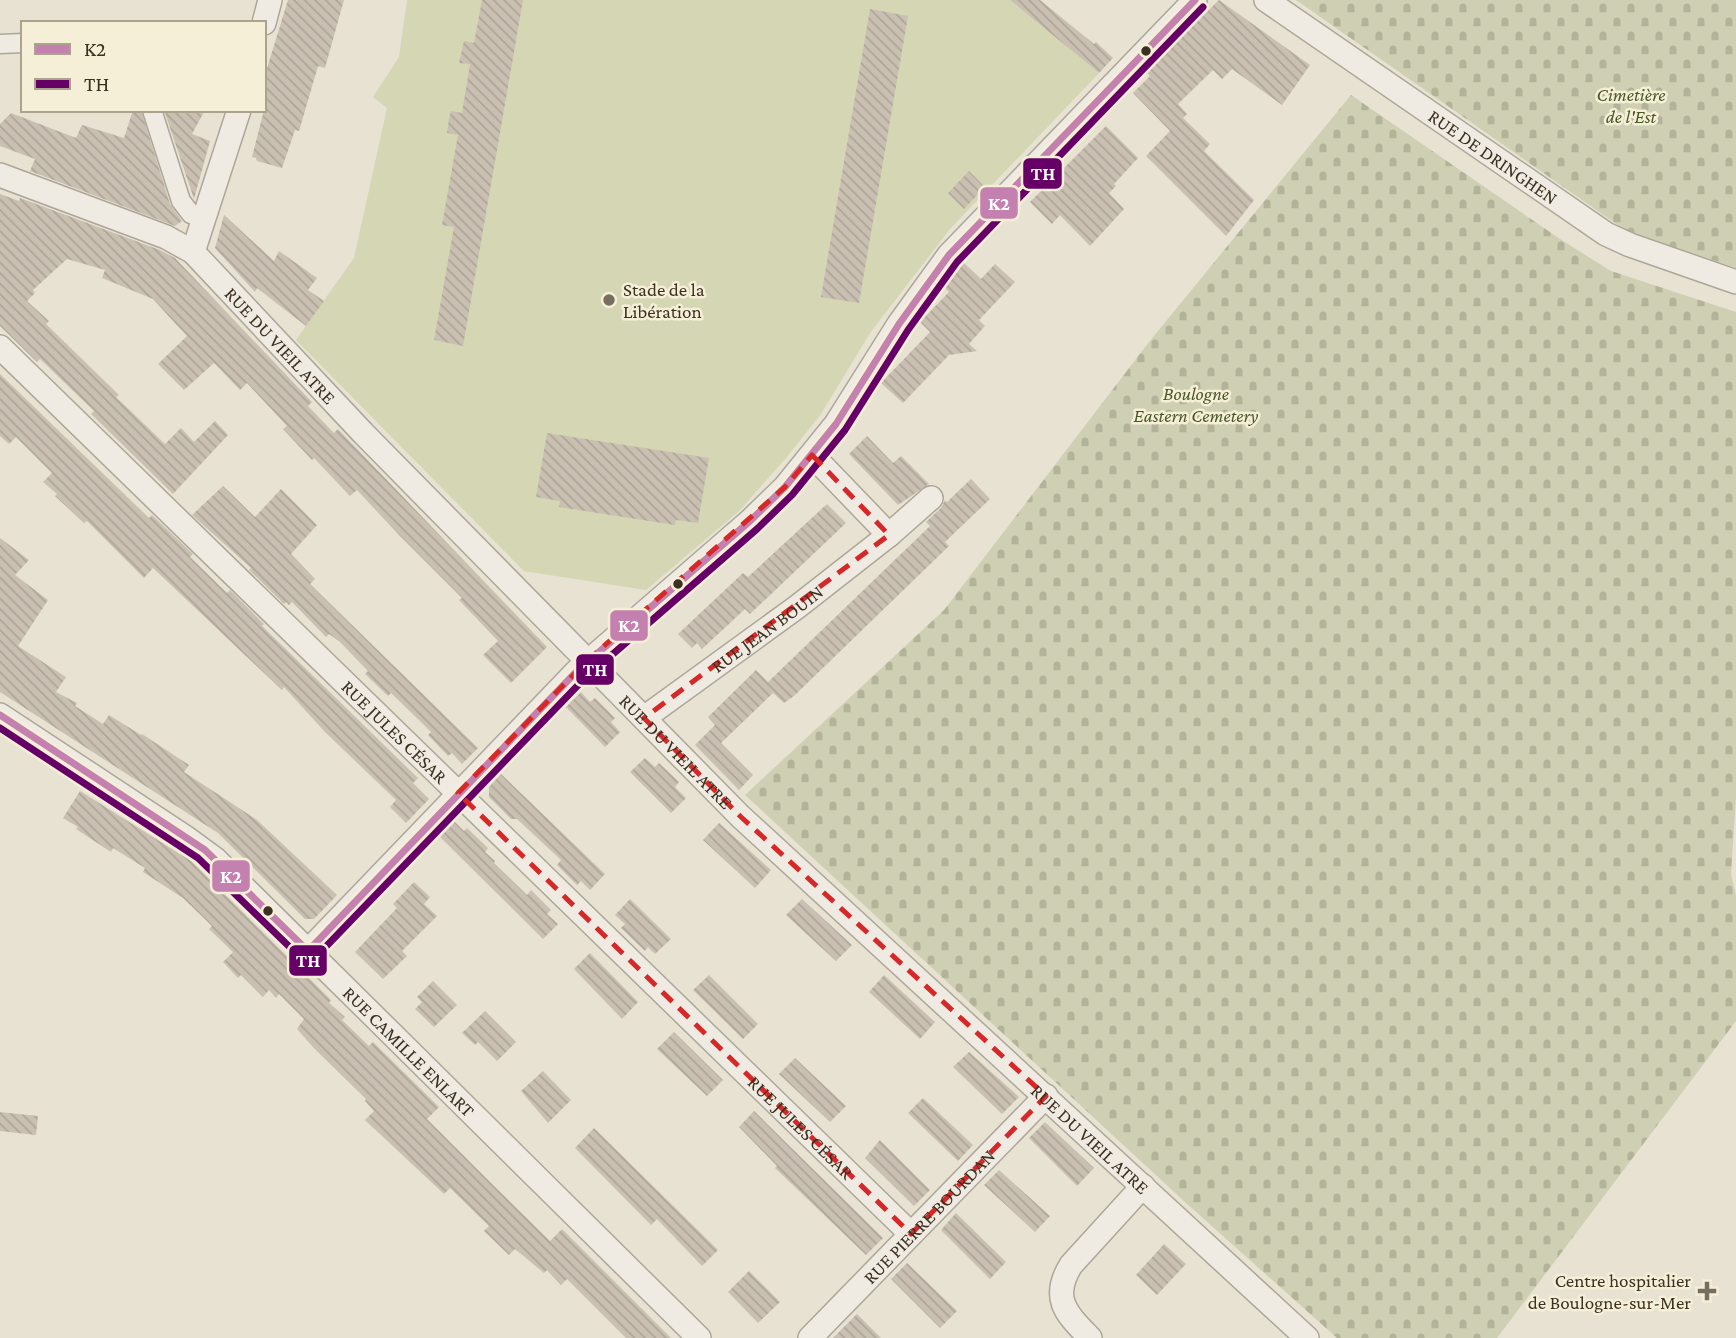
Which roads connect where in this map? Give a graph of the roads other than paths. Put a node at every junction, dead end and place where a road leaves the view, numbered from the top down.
1 (270, 0) edge
2 (1195, 0) edge
3 (1266, 0) edge
4 (265, 21) edge
5 (21, 43) edge
6 (0, 44) edge
7 (153, 112) edge
8 (238, 112) edge
9 (0, 176) edge
10 (205, 220) junction
11 (193, 252) junction
12 (1736, 282) edge
13 (0, 346) edge
14 (812, 455) junction
15 (931, 498) dead end
16 (889, 535) junction
17 (588, 660) junction
18 (0, 715) edge
19 (644, 718) junction
20 (458, 793) junction
21 (309, 951) junction
22 (1046, 1096) junction
23 (1143, 1186) junction
24 (911, 1234) junction
25 (699, 1338) edge
26 (810, 1338) edge
27 (1090, 1338) edge
28 (1307, 1338) edge

1 - 4 street
2 - 14 street
3 - 12 street, RUE DE DRINGHEN
5 - 6 street
7 - 10 street
8 - 10 street
9 - 11 street, RUE DU VIEIL ATRE
10 - 11 street
11 - 17 street, RUE DU VIEIL ATRE
13 - 20 street, RUE JULES CÉSAR
14 - 16 street
14 - 17 street
15 - 16 street, RUE JEAN BOUIN
16 - 19 street, RUE JEAN BOUIN
17 - 19 street, RUE DU VIEIL ATRE
17 - 20 street
18 - 21 street, RUE CAMILLE ENLART
19 - 22 street, RUE DU VIEIL ATRE
20 - 21 street
20 - 24 street, RUE JULES CÉSAR
21 - 25 street, RUE CAMILLE ENLART
22 - 23 street, RUE DU VIEIL ATRE
22 - 24 street, RUE PIERRE BOURDAN
23 - 27 street
23 - 28 street, RUE DU VIEIL ATRE
24 - 26 street, RUE PIERRE BOURDAN

